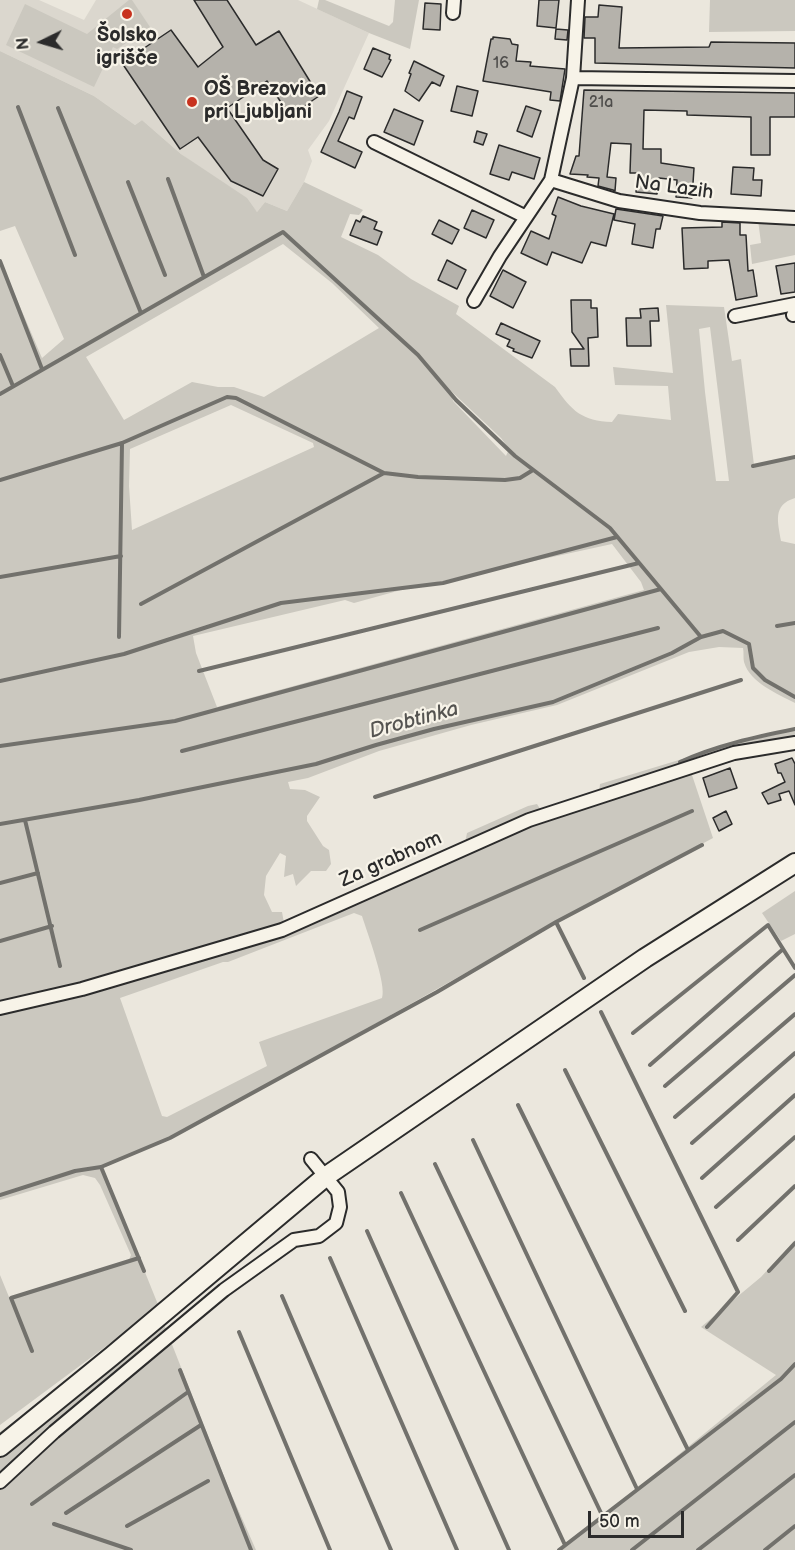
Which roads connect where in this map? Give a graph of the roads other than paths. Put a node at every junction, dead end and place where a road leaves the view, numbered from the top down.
1 (454, 0) edge
2 (578, 0) edge
3 (453, 13) dead end
4 (573, 78) junction
5 (795, 81) edge
6 (374, 142) dead end
7 (551, 180) junction
8 (525, 217) junction
9 (795, 218) edge
10 (474, 301) dead end
11 (794, 311) edge
12 (735, 316) dead end
13 (795, 743) edge
14 (795, 863) edge
15 (0, 1008) edge
16 (311, 1159) dead end
17 (325, 1177) junction
18 (0, 1447) edge
19 (0, 1482) edge

1 - 3 street
2 - 4 street
4 - 5 street
4 - 7 street
6 - 8 street
7 - 8 street
7 - 9 street, Na Lazih
8 - 10 street
11 - 12 street
13 - 15 street, Za grabnom
14 - 17 main road
16 - 17 street
17 - 18 main road
17 - 19 street

